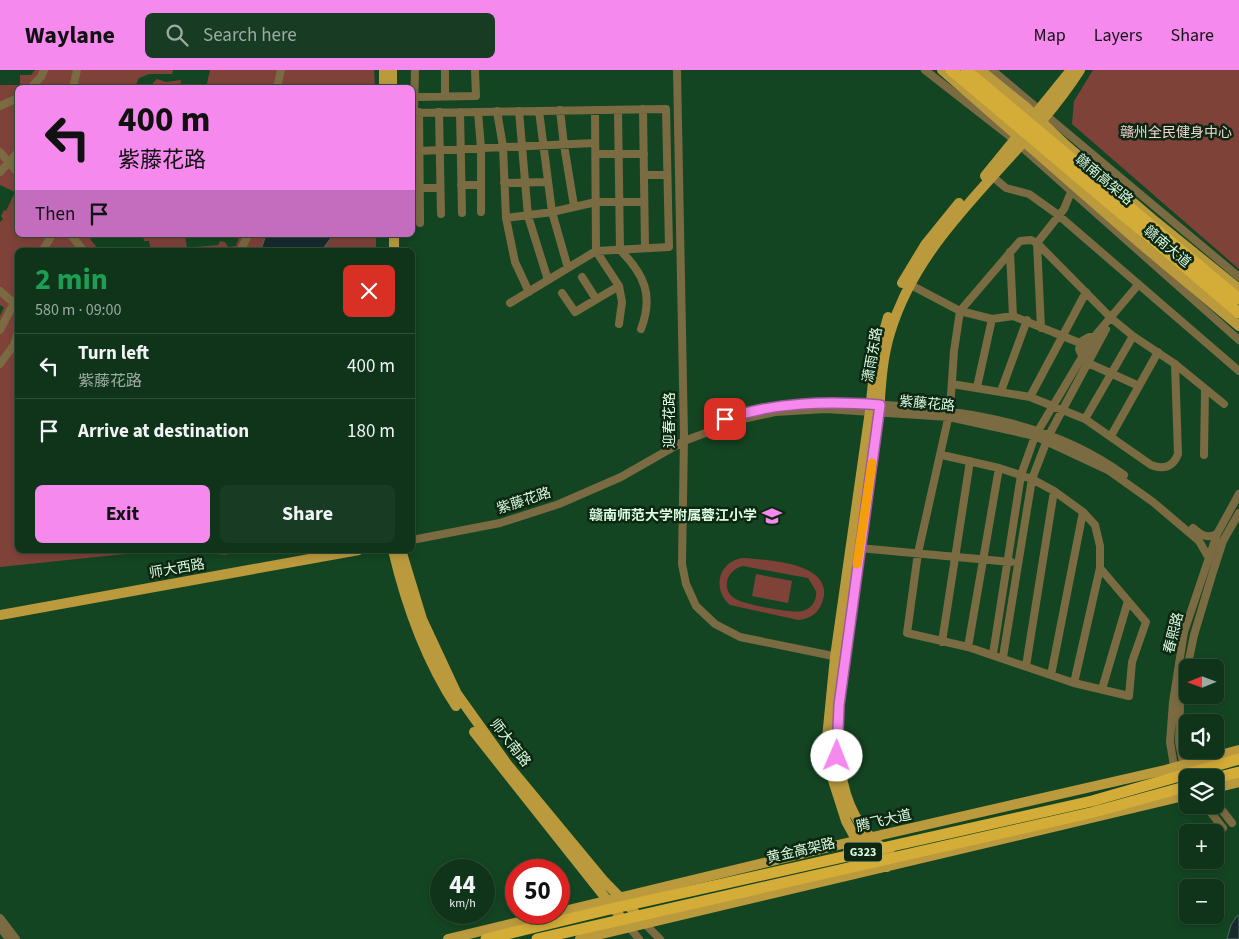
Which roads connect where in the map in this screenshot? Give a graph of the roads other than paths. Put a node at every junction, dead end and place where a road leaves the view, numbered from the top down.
1 (44, 70) edge
2 (77, 70) edge
3 (280, 70) edge
4 (384, 70) edge
5 (392, 70) edge
6 (415, 70) edge
7 (445, 70) edge
8 (475, 70) edge
9 (677, 70) edge
10 (925, 70) edge
11 (942, 70) edge
12 (951, 70) edge
13 (966, 70) edge
14 (980, 70) edge
15 (992, 70) edge
16 (1071, 70) edge
17 (1080, 70) edge
18 (33, 85) edge
19 (74, 85) edge
20 (278, 85) edge
21 (384, 85) edge
22 (392, 85) edge
23 (445, 96) junction
24 (415, 97) junction
25 (15, 99) edge
26 (0, 106) edge
27 (643, 109) junction
28 (560, 110) junction
29 (595, 110) junction
30 (618, 110) junction
31 (497, 111) junction
32 (519, 111) junction
33 (539, 111) junction
34 (439, 112) junction
35 (460, 112) junction
36 (478, 112) junction
37 (415, 113) edge
38 (1040, 115) junction
39 (1020, 141) junction
40 (596, 143) junction
41 (564, 145) junction
42 (542, 146) junction
43 (522, 147) junction
44 (481, 148) junction
45 (503, 148) junction
46 (460, 149) junction
47 (419, 150) junction
48 (440, 150) junction
49 (0, 152) edge
50 (596, 154) junction
51 (619, 154) junction
52 (644, 154) junction
53 (15, 155) edge
54 (8, 161) junction
55 (15, 169) edge
56 (416, 171) edge
57 (0, 172) edge
58 (644, 175) junction
59 (667, 175) junction
60 (993, 177) junction
61 (525, 182) junction
62 (547, 182) junction
63 (504, 183) junction
64 (461, 185) junction
65 (481, 185) junction
66 (420, 188) junction
67 (440, 188) junction
68 (1071, 192) junction
69 (596, 202) junction
70 (619, 202) junction
71 (644, 202) junction
72 (574, 206) junction
73 (481, 212) dead end
74 (552, 212) junction
75 (462, 213) dead end
76 (441, 214) dead end
77 (528, 216) junction
78 (1059, 216) junction
79 (506, 218) junction
80 (420, 223) dead end
81 (51, 237) edge
82 (73, 237) edge
83 (1037, 243) junction
84 (44, 248) edge
85 (81, 248) edge
86 (645, 248) junction
87 (620, 250) junction
88 (596, 251) junction
89 (1010, 252) junction
90 (568, 268) junction
91 (582, 277) dead end
92 (1239, 277) edge
93 (548, 280) junction
94 (906, 282) junction
95 (619, 286) junction
96 (1138, 286) junction
97 (1239, 289) edge
98 (0, 292) edge
99 (529, 292) junction
100 (1086, 292) junction
101 (562, 293) dead end
102 (596, 299) junction
103 (510, 304) dead end
104 (1238, 308) edge
105 (960, 311) junction
106 (1012, 316) junction
107 (1111, 318) junction
108 (992, 319) junction
109 (1027, 320) junction
110 (619, 324) dead end
111 (1239, 326) edge
112 (1041, 328) junction
113 (641, 329) dead end
114 (0, 330) edge
115 (1062, 336) junction
116 (1132, 336) junction
117 (1094, 337) junction
118 (1239, 340) edge
119 (15, 342) edge
120 (1080, 343) junction
121 (1158, 352) junction
122 (1082, 356) junction
123 (1088, 363) junction
124 (0, 364) edge
125 (1175, 364) junction
126 (1239, 371) edge
127 (1113, 373) junction
128 (952, 384) junction
129 (1139, 386) junction
130 (977, 387) junction
131 (1205, 390) junction
132 (1001, 391) junction
133 (1030, 397) junction
134 (1224, 404) dead end
135 (1051, 406) junction
136 (875, 408) junction
137 (1060, 411) junction
138 (949, 413) junction
139 (1085, 419) junction
140 (1036, 433) junction
141 (1111, 436) junction
142 (684, 438) junction
143 (1047, 438) junction
144 (942, 455) junction
145 (1204, 455) dead end
146 (970, 461) junction
147 (998, 468) junction
148 (1021, 476) junction
149 (1032, 479) junction
150 (1054, 491) junction
151 (1239, 494) edge
152 (1084, 512) junction
153 (1239, 513) edge
154 (415, 534) edge
155 (1217, 534) junction
156 (415, 539) edge
157 (859, 548) junction
158 (309, 553) edge
159 (342, 553) edge
160 (394, 553) edge
161 (402, 553) edge
162 (918, 553) junction
163 (954, 556) junction
164 (982, 559) junction
165 (1210, 560) junction
166 (1008, 562) junction
167 (1019, 563) junction
168 (1100, 568) junction
169 (1128, 601) junction
170 (0, 608) edge
171 (0, 615) edge
172 (942, 642) junction
173 (968, 647) junction
174 (993, 654) junction
175 (840, 657) junction
176 (1003, 658) junction
177 (1026, 666) junction
178 (1051, 675) junction
179 (1074, 684) junction
180 (1102, 689) junction
181 (1239, 750) edge
182 (1239, 760) edge
183 (1181, 766) junction
184 (1182, 769) edge
185 (1185, 769) edge
186 (1239, 772) edge
187 (1224, 776) edge
188 (1239, 782) edge
189 (1224, 786) edge
190 (1179, 787) edge
191 (1179, 797) edge
192 (1224, 813) edge
193 (1212, 814) edge
194 (1232, 823) dead end
195 (1220, 824) edge
196 (869, 838) junction
197 (858, 841) junction
198 (900, 863) junction
199 (887, 867) junction
200 (620, 898) junction
201 (607, 901) junction
202 (0, 918) edge
203 (646, 924) junction
204 (0, 927) edge
205 (629, 927) junction
206 (9, 939) edge
207 (16, 939) edge
208 (448, 939) edge
209 (486, 939) edge
210 (537, 939) edge
211 (580, 939) edge
212 (639, 939) edge
213 (660, 939) edge

1 - 18 street
2 - 19 street
3 - 20 street
4 - 21 main road
5 - 22 main road
6 - 24 street
7 - 23 street
8 - 23 street
9 - 142 street, 迎春花路
10 - 39 street
11 - 39 main road, 赣南大道
12 - 104 highway, 赣南高架路, bridge
13 - 104 highway, 赣南高架路, bridge
14 - 38 main road, 赣南大道
15 - 38 street
16 - 38 main road, 潇雨东路
17 - 38 main road, 潇雨东路
23 - 24 street
24 - 37 street
25 - 26 street
27 - 30 street
27 - 52 street
27 - 59 street
28 - 29 street
28 - 33 street
28 - 41 street
29 - 30 street
29 - 40 street
30 - 51 street
31 - 32 street
31 - 36 street
31 - 45 street
32 - 33 street
32 - 43 street
33 - 42 street
34 - 35 street
34 - 37 street
34 - 48 street
35 - 36 street
35 - 46 street
36 - 44 street
37 - 47 street
38 - 39 main road, 潇雨东路
38 - 92 street
38 - 97 main road, 赣南大道
39 - 60 main road, 潇雨东路
39 - 68 street
39 - 94 main road, 潇雨东路
39 - 111 main road, 赣南大道
40 - 41 street
40 - 50 street
41 - 42 street
41 - 72 street
42 - 43 street
42 - 62 street
43 - 45 street
43 - 61 street
44 - 45 street
44 - 46 street
44 - 65 street
45 - 63 street
46 - 48 street
46 - 64 street
47 - 48 street
47 - 56 street
48 - 67 street
49 - 54 street
50 - 51 street
50 - 69 street
51 - 52 street
51 - 70 street
52 - 58 street
53 - 54 street
54 - 55 street
54 - 57 street
56 - 66 street
58 - 59 street
58 - 71 street
59 - 86 street
60 - 78 street
60 - 94 main road, 潇雨东路
61 - 62 street
61 - 63 street
61 - 77 street
62 - 74 street
63 - 79 street
64 - 65 street
64 - 75 street
65 - 73 street
66 - 67 street
66 - 80 street
67 - 76 street
68 - 78 street
68 - 118 street
69 - 70 street
69 - 72 street
69 - 88 street
70 - 71 street
70 - 87 street
71 - 86 street
72 - 74 street
74 - 77 street
74 - 90 street
77 - 79 street
77 - 93 street
78 - 83 street
78 - 96 street
79 - 99 street
81 - 84 street
82 - 85 street
83 - 89 street
83 - 100 street
83 - 112 street
86 - 87 street
87 - 88 street
87 - 113 street
88 - 90 street
88 - 95 street
89 - 105 street
89 - 106 street
90 - 93 street
91 - 102 street
93 - 99 street
94 - 105 street
94 - 136 main road, 潇雨东路
95 - 102 street
95 - 110 street
96 - 107 street
96 - 126 street
98 - 114 street
99 - 103 street
100 - 107 street
100 - 115 street
101 - 102 street
105 - 108 street
105 - 128 street
106 - 108 street
106 - 109 street
107 - 116 street
107 - 117 street
107 - 123 street
108 - 130 street
109 - 112 street
109 - 132 street
112 - 115 street
115 - 120 street
115 - 133 street
116 - 121 street
116 - 127 street
117 - 120 street
117 - 122 street
119 - 124 street
120 - 122 street
121 - 125 street
121 - 129 street
122 - 135 street
123 - 127 street
123 - 137 street
125 - 131 street
125 - 141 street
127 - 129 street
127 - 139 street
128 - 130 street
128 - 138 street
129 - 141 street
130 - 132 street
131 - 134 street
131 - 145 street
132 - 133 street
133 - 135 street
135 - 137 street
135 - 140 street
136 - 138 street, 紫藤花路
136 - 142 street, 紫藤花路
136 - 157 main road, 潇雨东路
136 - 175 main road, 潇雨东路
137 - 139 street
137 - 143 street
138 - 140 street, 紫藤花路
138 - 144 street
139 - 141 street
140 - 143 street, 紫藤花路
140 - 148 street
142 - 154 street, 紫藤花路
142 - 156 street, 紫藤花路
142 - 175 street, 迎春花路
143 - 149 street
143 - 155 street, 紫藤花路
143 - 165 street, 紫藤花路
144 - 146 street
144 - 162 street
146 - 147 street
146 - 163 street
147 - 148 street
147 - 164 street
148 - 149 street
148 - 166 street
149 - 150 street
149 - 167 street
150 - 152 street
150 - 177 street
151 - 155 street, 春熙路
152 - 168 street
152 - 178 street
153 - 183 street, 春熙路
155 - 165 street, 春熙路
157 - 162 street
157 - 175 main road, 潇雨东路
158 - 170 main road, 师大西路
159 - 171 main road, 师大西路
160 - 201 main road, 师大南路
161 - 200 main road, 师大南路
162 - 163 street
162 - 172 street
163 - 164 street
163 - 172 street
164 - 166 street
164 - 173 street
165 - 183 street, 春熙路
166 - 167 street
166 - 174 street
167 - 176 street
168 - 169 street
168 - 179 street
169 - 180 street
169 - 180 street
172 - 173 street
173 - 174 street
174 - 176 street
175 - 196 main road, 潇雨东路
175 - 197 main road, 潇雨东路
176 - 177 street
177 - 178 street
178 - 179 street
179 - 180 street
181 - 183 main road, 腾飞大道
182 - 209 highway, 黄金高架路 / G323, bridge
183 - 184 street, 春熙路
183 - 185 street, 春熙路
183 - 196 main road, 腾飞大道
186 - 187 highway
188 - 189 main road
190 - 210 highway, 黄金高架路 / G323, bridge
191 - 198 main road
192 - 194 street
193 - 195 street
196 - 197 main road, 腾飞大道
196 - 198 main road, 潇雨东路
197 - 199 main road, 潇雨东路
197 - 200 main road, 腾飞大道
198 - 199 main road
199 - 203 main road
200 - 201 main road, 腾飞大道
200 - 203 main road, 师大南路
201 - 205 main road, 师大南路
201 - 208 main road, 腾飞大道
202 - 207 street
203 - 205 main road
203 - 213 street
204 - 206 street
205 - 211 main road
205 - 212 street

